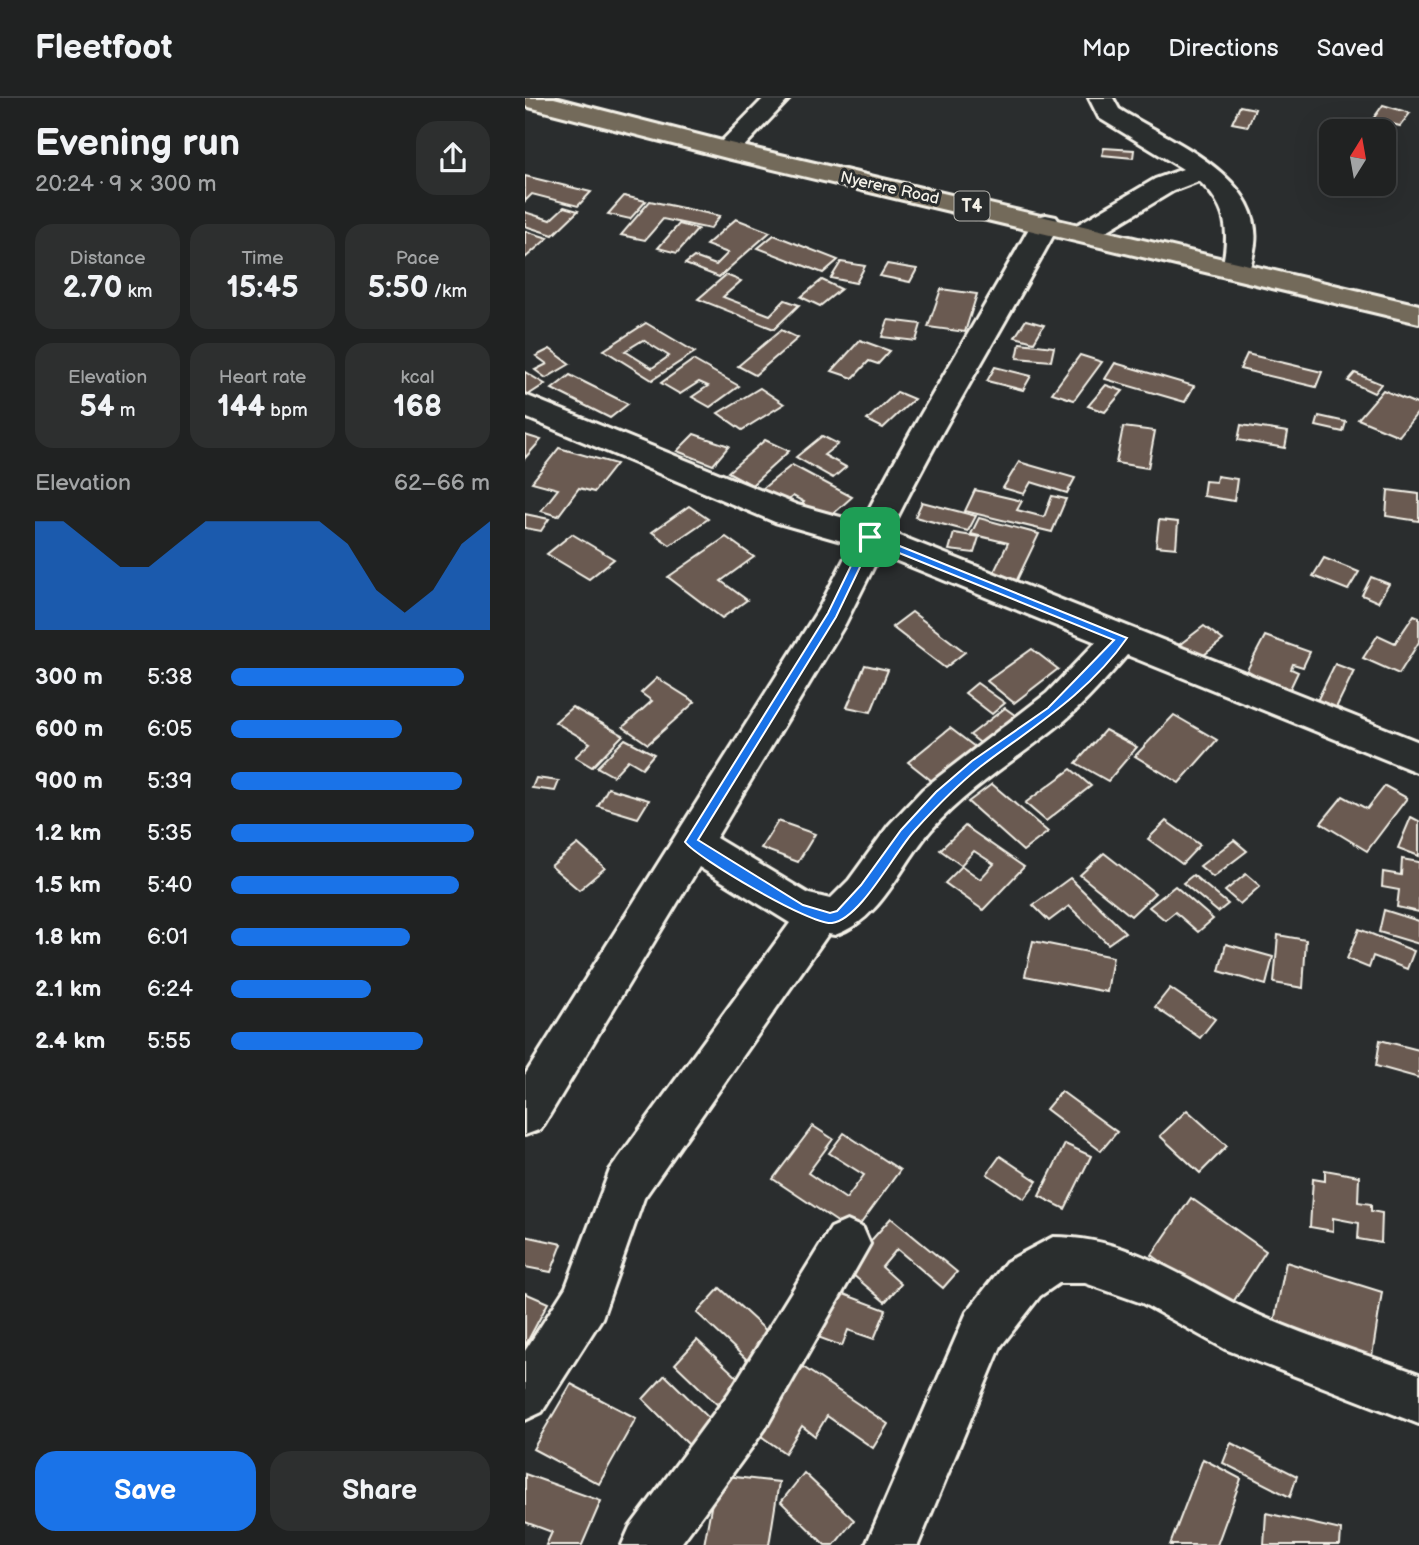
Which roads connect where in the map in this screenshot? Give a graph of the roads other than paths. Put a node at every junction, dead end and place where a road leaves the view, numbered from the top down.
1 (525, 98) edge
2 (778, 98) edge
3 (1101, 98) edge
4 (727, 150) junction
5 (1204, 170) junction
6 (1046, 223) junction
7 (1085, 232) junction
8 (1236, 269) junction
9 (1419, 314) edge
10 (525, 405) edge
11 (870, 537) junction
12 (1122, 638) junction
13 (1419, 758) edge
14 (691, 842) junction
15 (818, 916) junction
16 (525, 1114) edge
17 (848, 1244) dead end
18 (525, 1395) edge
19 (1419, 1399) edge
20 (648, 1545) edge
21 (892, 1545) edge

1 - 4 highway, Nyerere Road / T4
2 - 4 street
3 - 5 street
4 - 6 highway, Nyerere Road / T4
5 - 7 street
5 - 8 street
6 - 7 highway, Nyerere Road / T4
6 - 11 street
7 - 8 highway, Nyerere Road / T4
8 - 9 highway, Nyerere Road / T4
10 - 11 street
11 - 12 street
11 - 14 street
12 - 13 street
12 - 15 street
14 - 15 street
14 - 16 street
15 - 18 street
17 - 20 street
19 - 21 street

